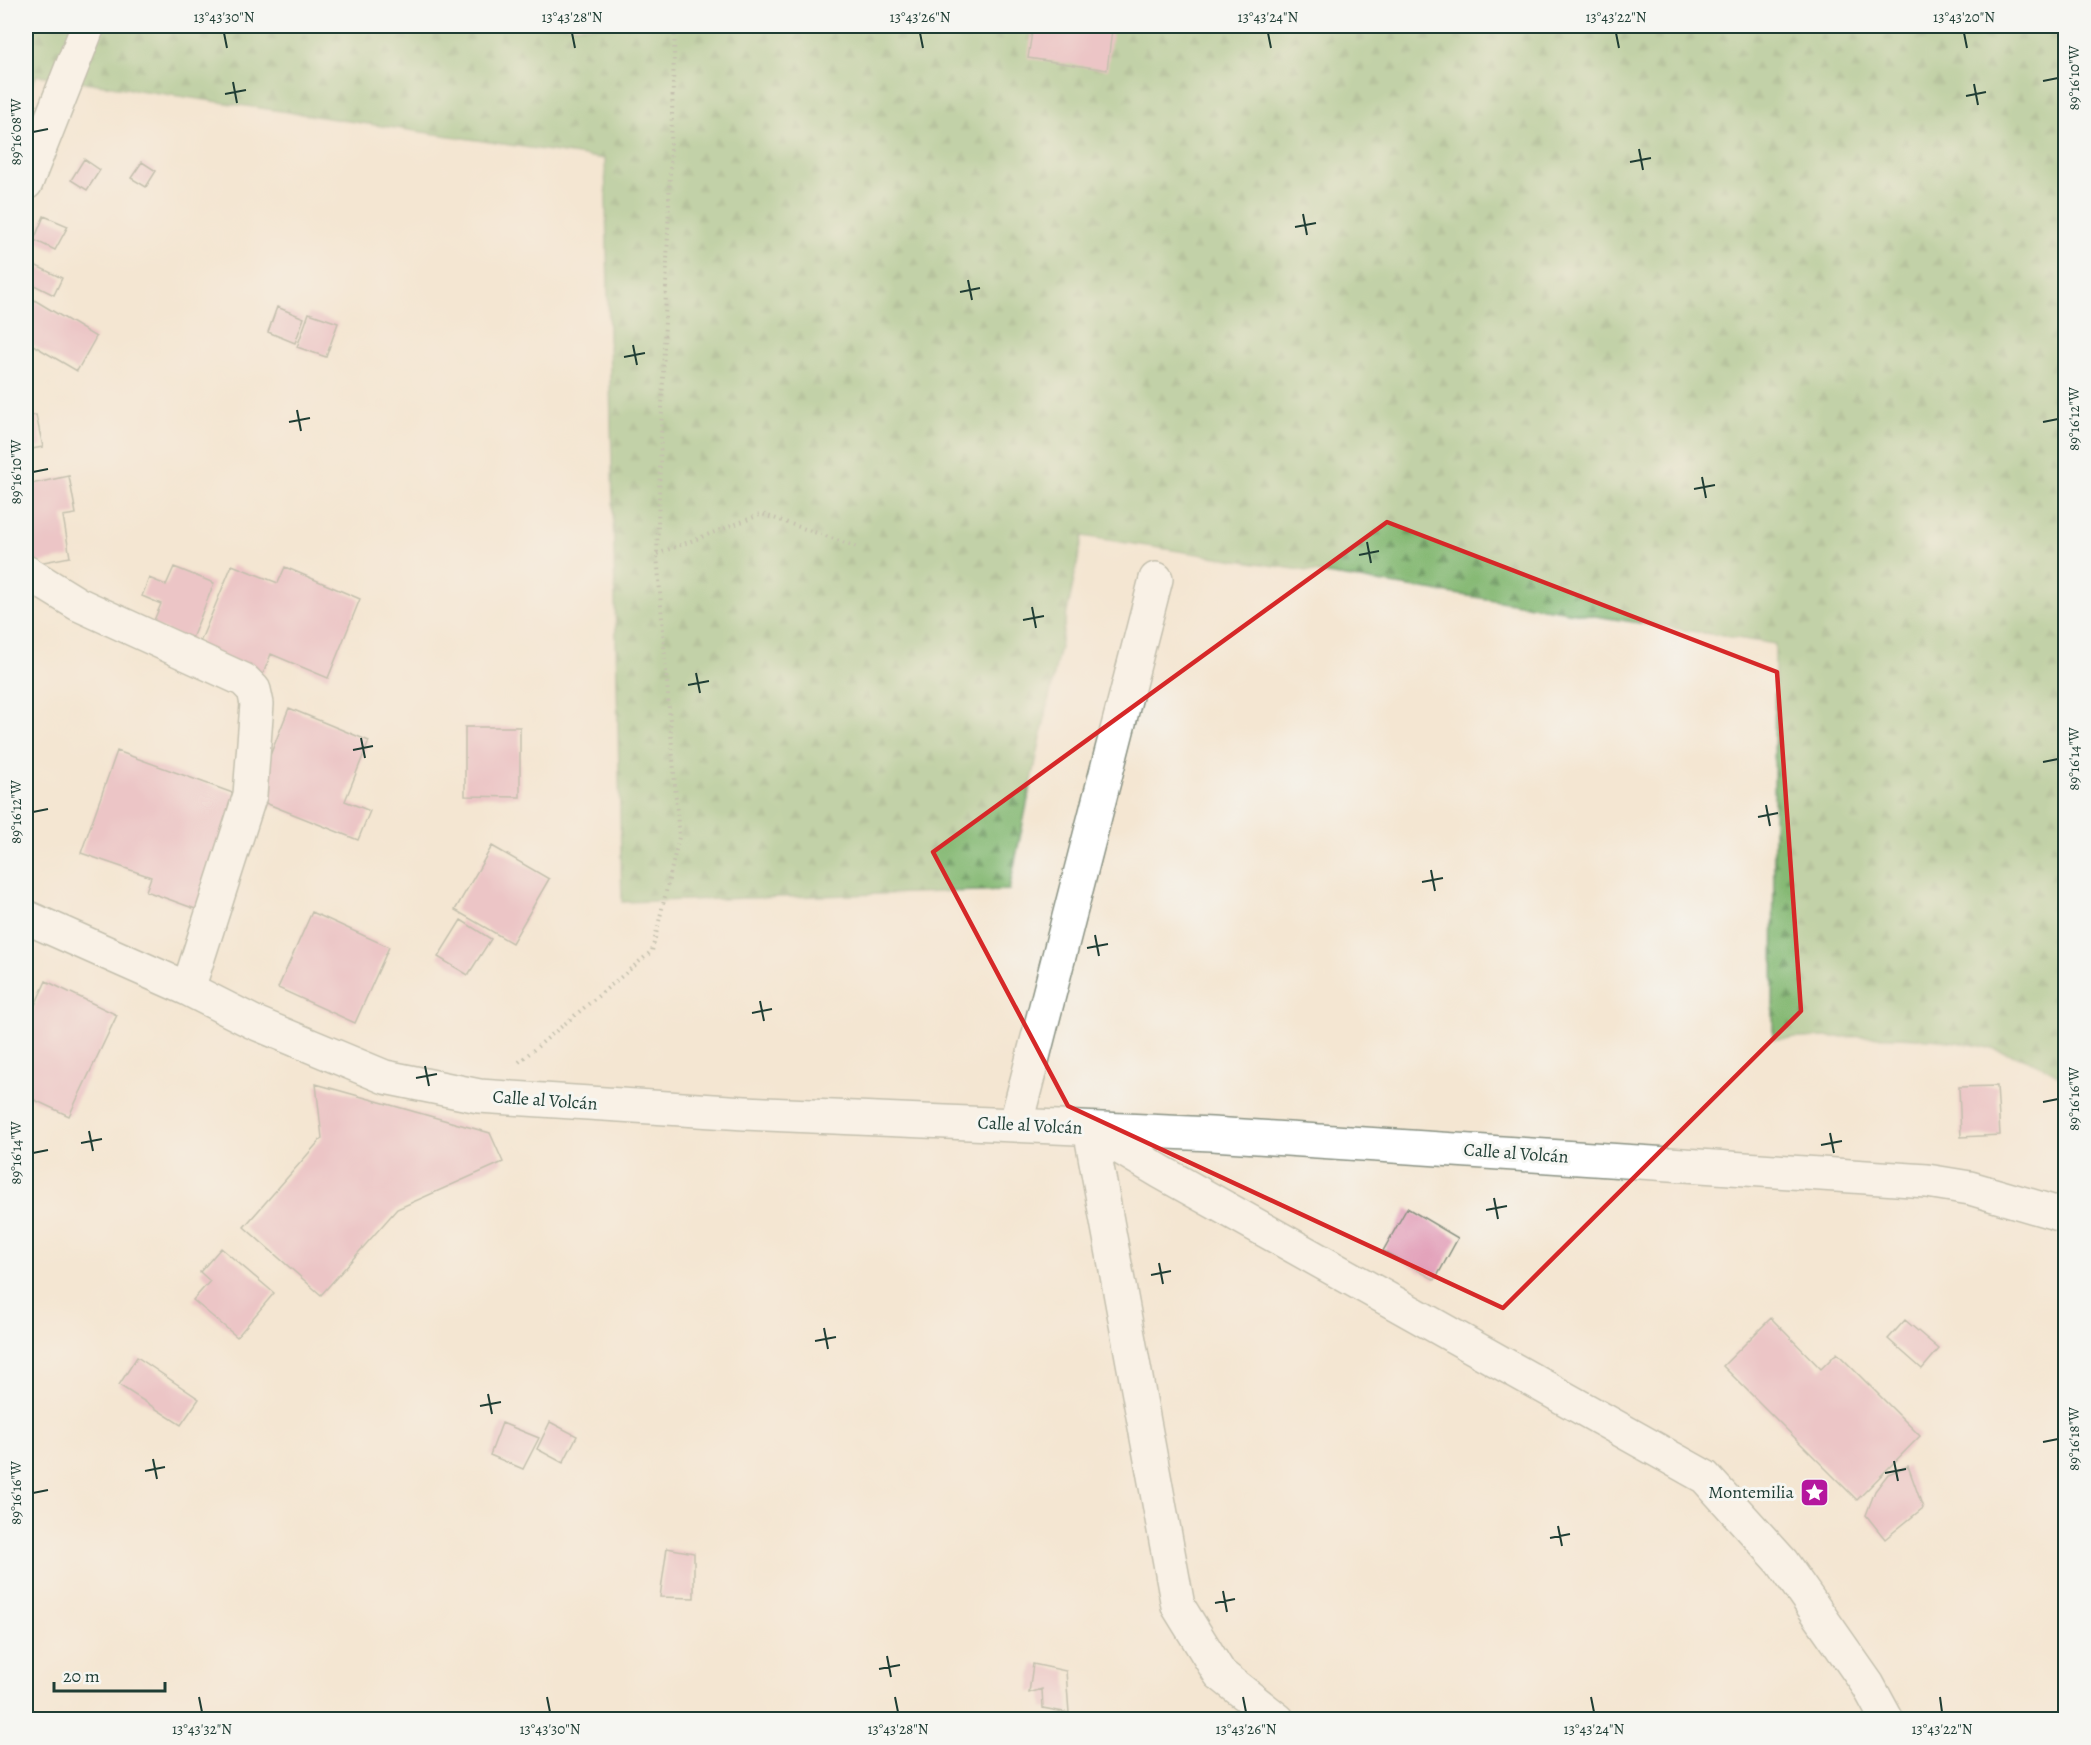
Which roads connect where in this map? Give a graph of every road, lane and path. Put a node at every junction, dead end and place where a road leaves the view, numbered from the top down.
1 (88, 26) edge
2 (675, 26) edge
3 (26, 183) edge
4 (857, 547) dead end
5 (657, 554) junction
6 (26, 572) edge
7 (1156, 579) dead end
8 (26, 917) edge
9 (188, 989) junction
10 (479, 1096) junction
11 (1016, 1123) junction
12 (1090, 1129) junction
13 (2066, 1216) edge
14 (1278, 1719) edge
15 (1887, 1719) edge

1 - 3 street
2 - 5 path
4 - 5 path
5 - 10 path
6 - 9 street
7 - 11 street
8 - 9 street, Calle al Volcán
9 - 10 street, Calle al Volcán
10 - 11 street, Calle al Volcán
11 - 12 street, Calle al Volcán
12 - 13 street, Calle al Volcán
12 - 14 street
12 - 15 street

